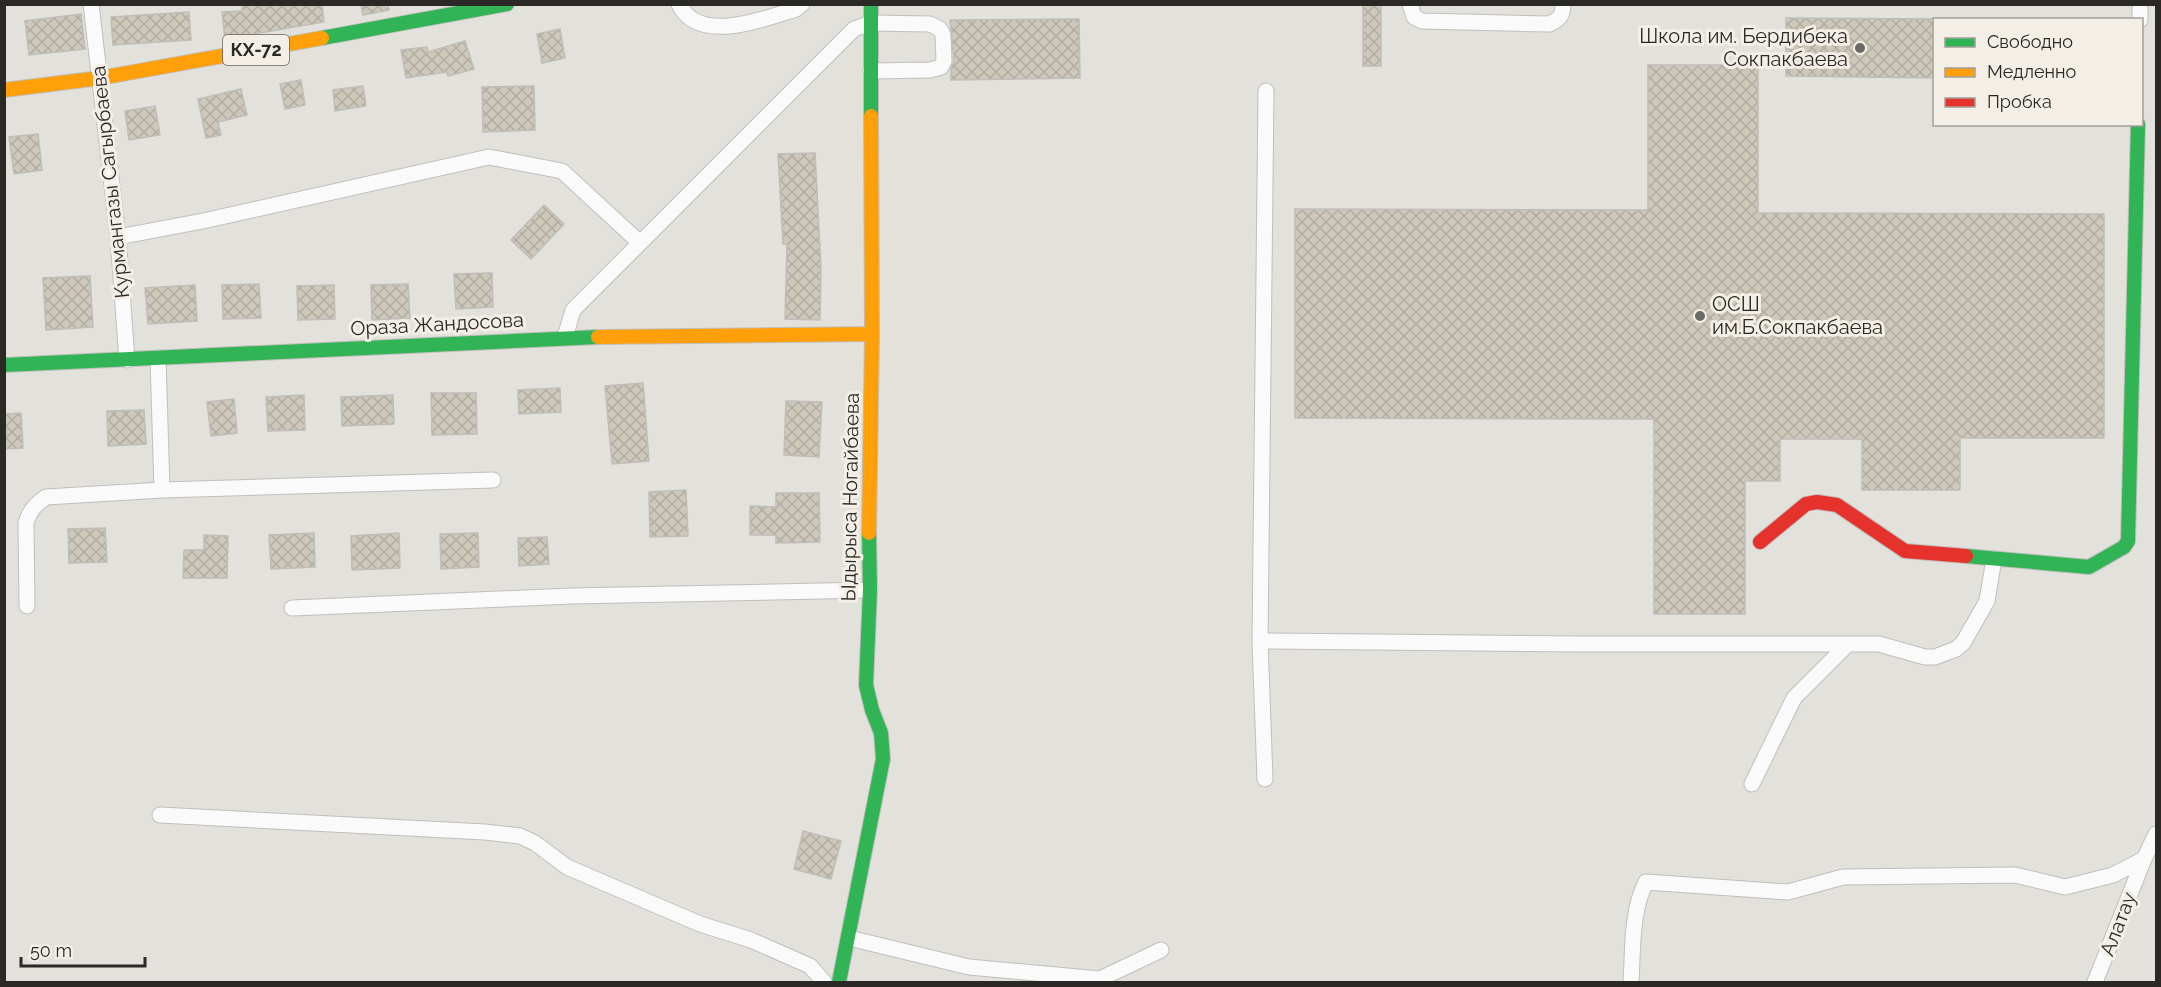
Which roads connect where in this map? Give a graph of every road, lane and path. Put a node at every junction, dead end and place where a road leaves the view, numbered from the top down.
1 (91, 4) edge
2 (507, 4) edge
3 (679, 4) edge
4 (802, 4) edge
5 (871, 4) edge
6 (1410, 4) edge
7 (1563, 4) edge
8 (871, 23) junction
9 (871, 71) junction
10 (100, 78) junction
11 (4, 90) edge
12 (1266, 91) dead end
13 (2138, 126) edge
14 (118, 237) junction
15 (640, 243) junction
16 (872, 334) junction
17 (565, 337) junction
18 (158, 358) junction
19 (127, 360) junction
20 (4, 365) edge
21 (493, 480) dead end
22 (162, 490) junction
23 (1760, 542) dead end
24 (1994, 559) junction
25 (870, 590) junction
26 (27, 606) dead end
27 (292, 608) dead end
28 (1260, 641) junction
29 (1847, 645) junction
30 (1265, 779) dead end
31 (1752, 784) dead end
32 (160, 816) dead end
33 (2157, 834) edge
34 (2144, 860) junction
35 (849, 938) junction
36 (1161, 950) dead end
37 (1100, 981) edge
38 (824, 982) edge
39 (839, 982) edge
40 (1631, 982) edge
41 (2095, 982) edge

1 - 10 street, Курмангазы Сагырбаева
2 - 10 street, КХ-72
3 - 4 street
5 - 8 street, Ыдырыса Ногайбаева
6 - 7 street
8 - 9 street, Ыдырыса Ногайбаева
8 - 9 street
8 - 15 street
9 - 16 street, Ыдырыса Ногайбаева
10 - 11 street, КХ-72
10 - 14 street, Курмангазы Сагырбаева
12 - 28 street
13 - 24 street
14 - 15 street
14 - 19 street, Курмангазы Сагырбаева
15 - 17 street
16 - 17 street, Ораза Жандосова
16 - 25 street, Ыдырыса Ногайбаева
17 - 18 street, Ораза Жандосова
18 - 19 street, Ораза Жандосова
18 - 22 street
19 - 20 street, Ораза Жандосова
21 - 22 street
22 - 26 street
23 - 24 street
24 - 29 street
25 - 27 street
25 - 35 street, Ыдырыса Ногайбаева
28 - 29 street
28 - 30 street
29 - 31 street
32 - 38 street
33 - 34 street, Алатау
34 - 40 street
34 - 41 street, Алатау
35 - 37 street
35 - 39 street, Ыдырыса Ногайбаева
36 - 37 street

